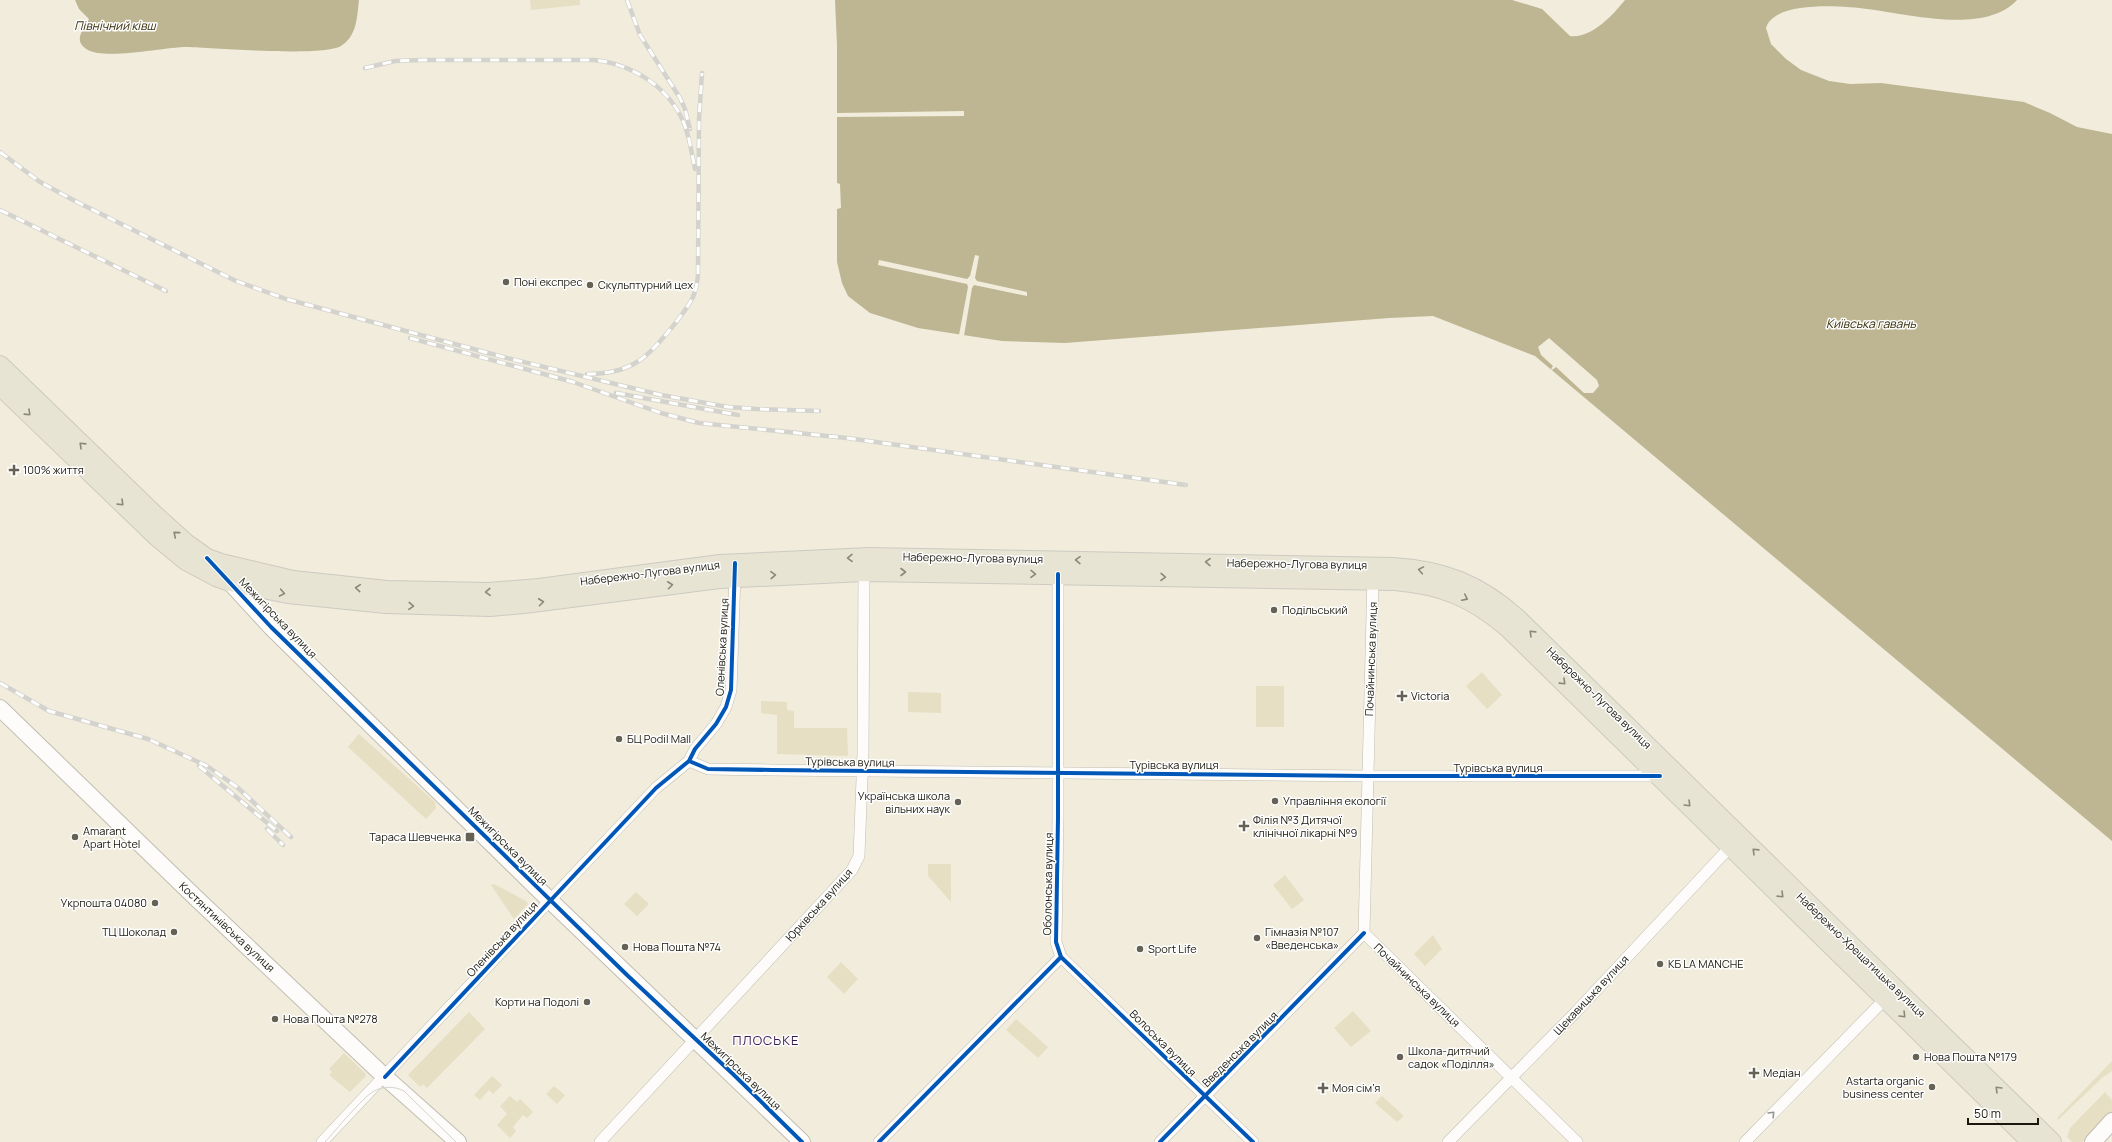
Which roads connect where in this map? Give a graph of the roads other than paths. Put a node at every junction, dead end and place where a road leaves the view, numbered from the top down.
1 (0, 365) edge
2 (0, 386) edge
3 (207, 558) junction
4 (735, 570) junction
5 (864, 572) junction
6 (1373, 573) junction
7 (1058, 574) junction
8 (230, 582) junction
9 (0, 708) edge
10 (689, 761) junction
11 (862, 771) junction
12 (1665, 772) junction
13 (1058, 774) junction
14 (1368, 776) junction
15 (1731, 846) junction
16 (551, 901) junction
17 (1364, 933) junction
18 (1060, 957) junction
19 (1886, 998) junction
20 (696, 1040) junction
21 (385, 1077) junction
22 (1512, 1077) junction
23 (1205, 1097) junction
24 (2112, 1122) edge
25 (2112, 1125) edge
26 (2028, 1137) edge
27 (322, 1142) edge
28 (458, 1142) edge
29 (600, 1142) edge
30 (802, 1142) edge
31 (879, 1142) edge
32 (1160, 1142) edge
33 (1252, 1142) edge
34 (1448, 1142) edge
35 (1577, 1142) edge
36 (1744, 1142) edge
37 (2052, 1142) edge
38 (2092, 1142) edge
39 (2104, 1142) edge

3 -> 1 main road, Межигірська вулиця
2 -> 8 main road, Межигірська вулиця
4 -> 3 main road, Набережно-Лугова вулиця
3 - 8 street, Межигірська вулиця
4 -> 5 main road, Набережно-Лугова вулиця
6 -> 4 main road, Набережно-Лугова вулиця
8 -> 4 main road, Набережно-Лугова вулиця
4 - 10 street, Оленівська вулиця
5 -> 7 main road, Набережно-Лугова вулиця
5 - 11 street, Юрківська вулиця
7 -> 6 main road, Набережно-Лугова вулиця
6 - 12 main road, Набережно-Лугова вулиця
6 - 14 street, Почайнинська вулиця
7 - 13 street, Оболонська вулиця
8 - 16 street, Межигірська вулиця
9 - 21 street, Костянтинівська вулиця
10 - 11 street, Турівська вулиця
10 - 16 street, Оленівська вулиця
11 - 13 street, Турівська вулиця
11 - 20 street, Юрківська вулиця
12 - 14 street, Турівська вулиця
12 -> 15 main road, Набережно-Хрещатицька вулиця
26 -> 12 main road, Набережно-Хрещатицька вулиця
13 - 14 street, Турівська вулиця
13 - 18 street, Оболонська вулиця
14 - 17 street, Почайнинська вулиця
15 -> 19 main road, Набережно-Хрещатицька вулиця
15 - 22 street, Щекавицька вулиця
16 - 20 street, Межигірська вулиця
16 - 21 street, Оленівська вулиця
17 - 22 street, Почайнинська вулиця
17 - 23 street, Введенська вулиця
18 - 23 street, Волоська вулиця
18 - 31 street
19 -> 26 main road, Набережно-Хрещатицька вулиця
36 -> 19 street
20 - 29 street, Юрківська вулиця
20 - 30 street, Межигірська вулиця
21 - 27 street, Оленівська вулиця
21 - 28 street, Костянтинівська вулиця
22 - 34 street, Щекавицька вулиця
22 - 35 street, Почайнинська вулиця
23 - 32 street, Введенська вулиця
23 - 33 street, Волоська вулиця
24 - 38 street
25 - 39 street
26 - 37 main road, Набережно-Хрещатицька вулиця

